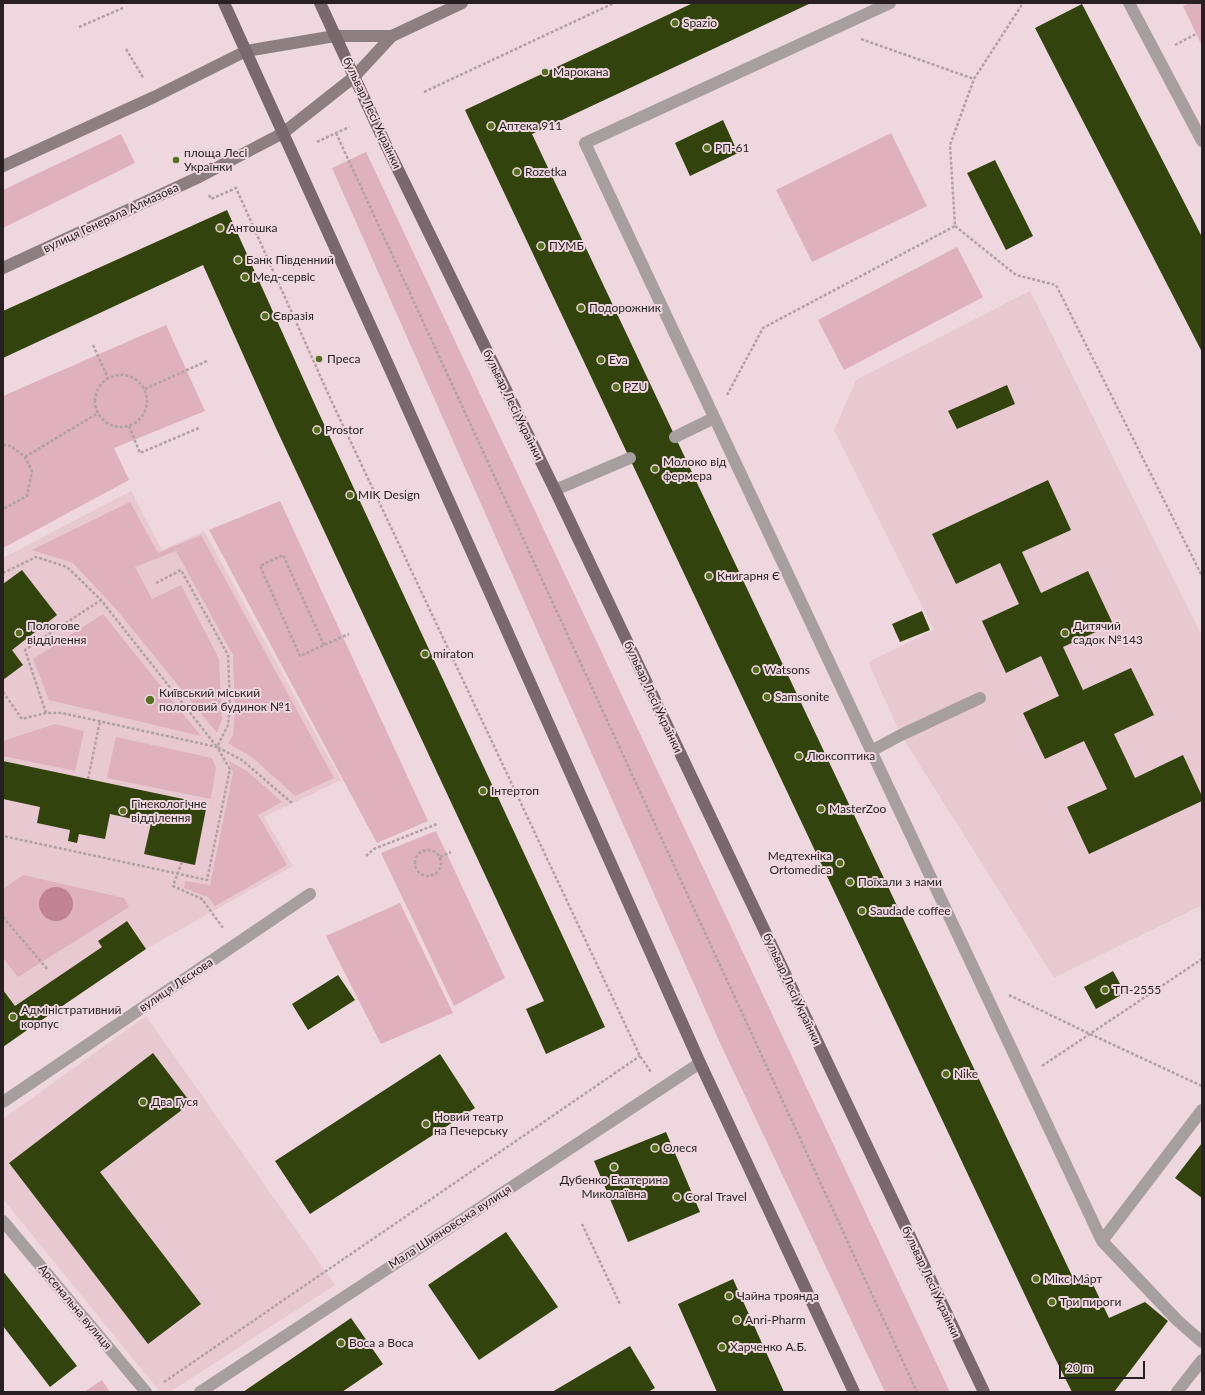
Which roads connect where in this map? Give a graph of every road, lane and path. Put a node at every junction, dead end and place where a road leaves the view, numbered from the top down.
1 (224, 3) edge
2 (320, 3) edge
3 (462, 3) edge
4 (614, 3) edge
5 (890, 3) edge
6 (1023, 3) edge
7 (1129, 3) edge
8 (123, 8) dead end
9 (79, 27) dead end
10 (833, 29) junction
11 (335, 36) junction
12 (392, 36) junction
13 (126, 49) dead end
14 (246, 51) junction
15 (354, 77) junction
16 (974, 79) junction
17 (424, 92) dead end
18 (154, 97) junction
19 (349, 127) dead end
20 (283, 133) junction
21 (336, 133) junction
22 (1202, 140) edge
23 (317, 142) dead end
24 (3, 166) edge
25 (199, 177) junction
26 (955, 226) junction
27 (3, 268) edge
28 (93, 345) dead end
29 (207, 361) dead end
30 (108, 378) junction
31 (145, 389) junction
32 (98, 413) junction
33 (714, 418) junction
34 (129, 426) junction
35 (199, 428) dead end
36 (675, 437) dead end
37 (3, 445) edge
38 (25, 457) junction
39 (630, 458) dead end
40 (555, 490) junction
41 (3, 509) edge
42 (3, 573) edge
43 (1202, 576) edge
44 (156, 583) dead end
45 (101, 600) junction
46 (349, 634) dead end
47 (324, 645) junction
48 (3, 692) edge
49 (980, 698) dead end
50 (46, 713) junction
51 (100, 721) junction
52 (218, 747) junction
53 (871, 751) junction
54 (88, 779) dead end
55 (292, 804) dead end
56 (437, 824) dead end
57 (3, 836) edge
58 (451, 852) dead end
59 (366, 856) dead end
60 (440, 857) junction
61 (182, 862) dead end
62 (178, 874) junction
63 (310, 894) dead end
64 (3, 917) edge
65 (227, 933) dead end
66 (1202, 959) edge
67 (48, 970) dead end
68 (979, 980) junction
69 (1090, 1034) junction
70 (640, 1056) junction
71 (700, 1062) junction
72 (1025, 1078) junction
73 (1202, 1086) edge
74 (660, 1088) junction
75 (3, 1102) edge
76 (1202, 1110) edge
77 (3, 1221) edge
78 (582, 1224) dead end
79 (1102, 1241) junction
80 (620, 1304) dead end
81 (1202, 1342) edge
82 (1202, 1360) edge
83 (163, 1383) dead end
84 (146, 1392) edge
85 (200, 1392) edge
86 (854, 1392) edge
87 (917, 1392) edge
88 (984, 1392) edge
89 (1177, 1392) edge

1 - 14 main road
2 - 11 main road, бульвар Лесі Українки
3 - 12 main road
4 - 17 path
5 - 10 street
6 - 16 path
7 - 22 street
8 - 9 path
10 - 16 path
10 - 33 street
11 - 12 main road
11 - 14 main road
11 - 15 main road, бульвар Лесі Українки
12 - 15 main road
13 - 18 path
14 - 18 main road
14 - 20 main road
15 - 20 main road
15 - 40 main road, бульвар Лесі Українки
16 - 26 path
18 - 24 main road
19 - 21 path
20 - 25 main road, вулиця Генерала Алмазова
20 - 71 main road
21 - 23 path
21 - 87 path
25 - 27 main road, вулиця Генерала Алмазова
25 - 70 path
26 - 33 path
26 - 43 path
28 - 30 path
29 - 31 path
30 - 31 path
30 - 32 path
31 - 34 path
32 - 34 path
32 - 38 path
33 - 36 street
33 - 53 street
34 - 35 path
37 - 38 path
38 - 41 path
39 - 40 street
40 - 88 main road, бульвар Лесі Українки
42 - 45 path
44 - 52 path
45 - 50 path
45 - 52 path
46 - 47 path
47 - 47 path
48 - 50 path
49 - 53 street
50 - 51 path
51 - 52 path
51 - 54 path
52 - 55 path
52 - 62 path
53 - 68 street
56 - 59 path
57 - 62 path
58 - 60 path
60 - 60 path
61 - 62 path
62 - 65 path
63 - 75 street, вулиця Лєскова
64 - 67 path
66 - 69 path
68 - 69 path
68 - 72 street
69 - 72 path
69 - 73 path
70 - 74 path
70 - 83 path
71 - 74 street, Мала Шияновська вулиця
71 - 86 main road
72 - 79 street
74 - 85 street, Мала Шияновська вулиця
76 - 79 street
77 - 84 street, Арсенальна вулиця
78 - 80 path
79 - 81 street
82 - 89 street

